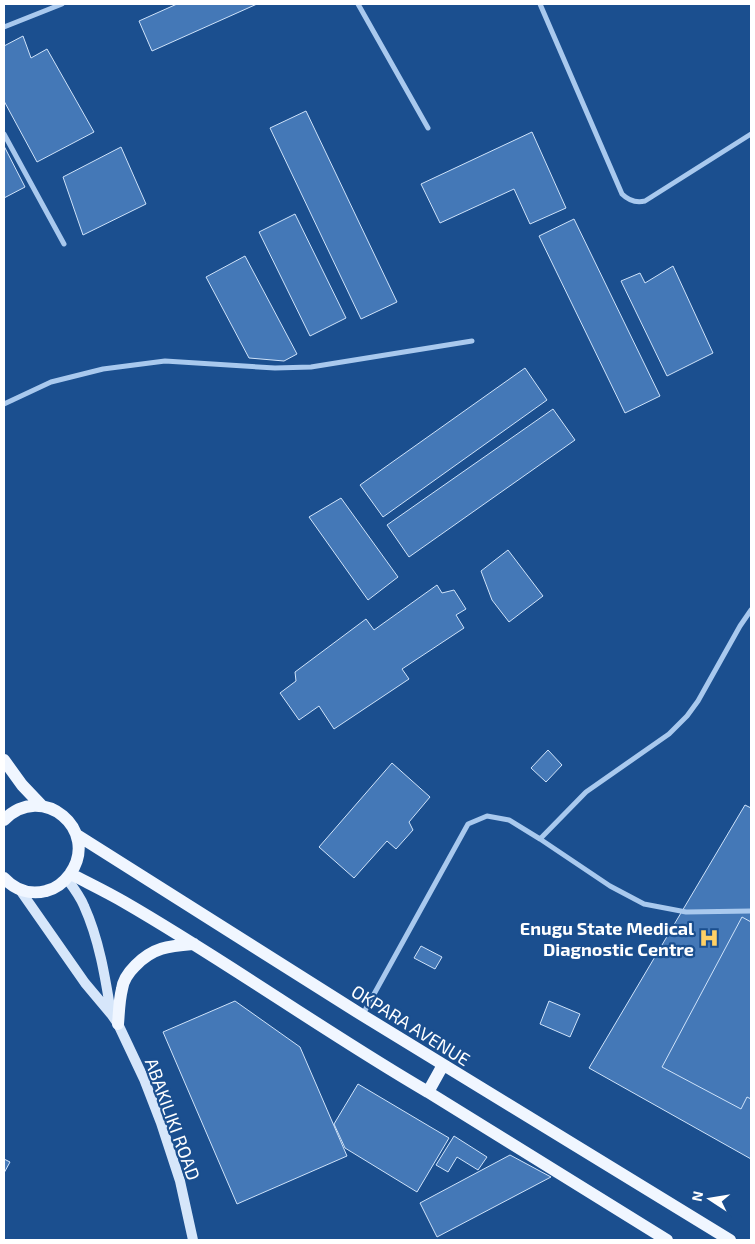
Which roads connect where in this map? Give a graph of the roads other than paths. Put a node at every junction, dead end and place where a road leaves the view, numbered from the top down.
1 (62, 4) edge
2 (358, 4) edge
3 (540, 4) edge
4 (4, 26) edge
5 (428, 128) dead end
6 (4, 134) edge
7 (751, 134) edge
8 (64, 244) dead end
9 (472, 341) dead end
10 (4, 404) edge
11 (751, 610) edge
12 (4, 760) edge
13 (41, 805) junction
14 (4, 820) edge
15 (77, 835) junction
16 (540, 840) junction
17 (69, 876) junction
18 (4, 878) edge
19 (20, 890) junction
20 (751, 911) edge
21 (194, 944) junction
22 (362, 1015) junction
23 (114, 1019) junction
24 (443, 1064) junction
25 (428, 1092) junction
26 (193, 1240) edge
27 (666, 1240) edge
28 (730, 1240) edge

1 - 4 street
2 - 5 street
3 - 7 street
6 - 8 street
9 - 10 street
11 - 16 street
12 - 13 main road
13 - 14 main road
13 - 15 main road
15 - 17 main road
15 - 22 main road, OKPARA AVENUE
16 - 20 street
16 - 22 street
17 - 19 main road
17 - 21 main road
17 - 23 main road
18 - 19 main road
19 - 23 main road
21 - 23 main road
21 - 25 main road
22 - 24 main road, OKPARA AVENUE
23 - 26 main road, ABAKILIKI ROAD
24 - 25 main road
24 - 28 main road, OKPARA AVENUE
25 - 27 main road

